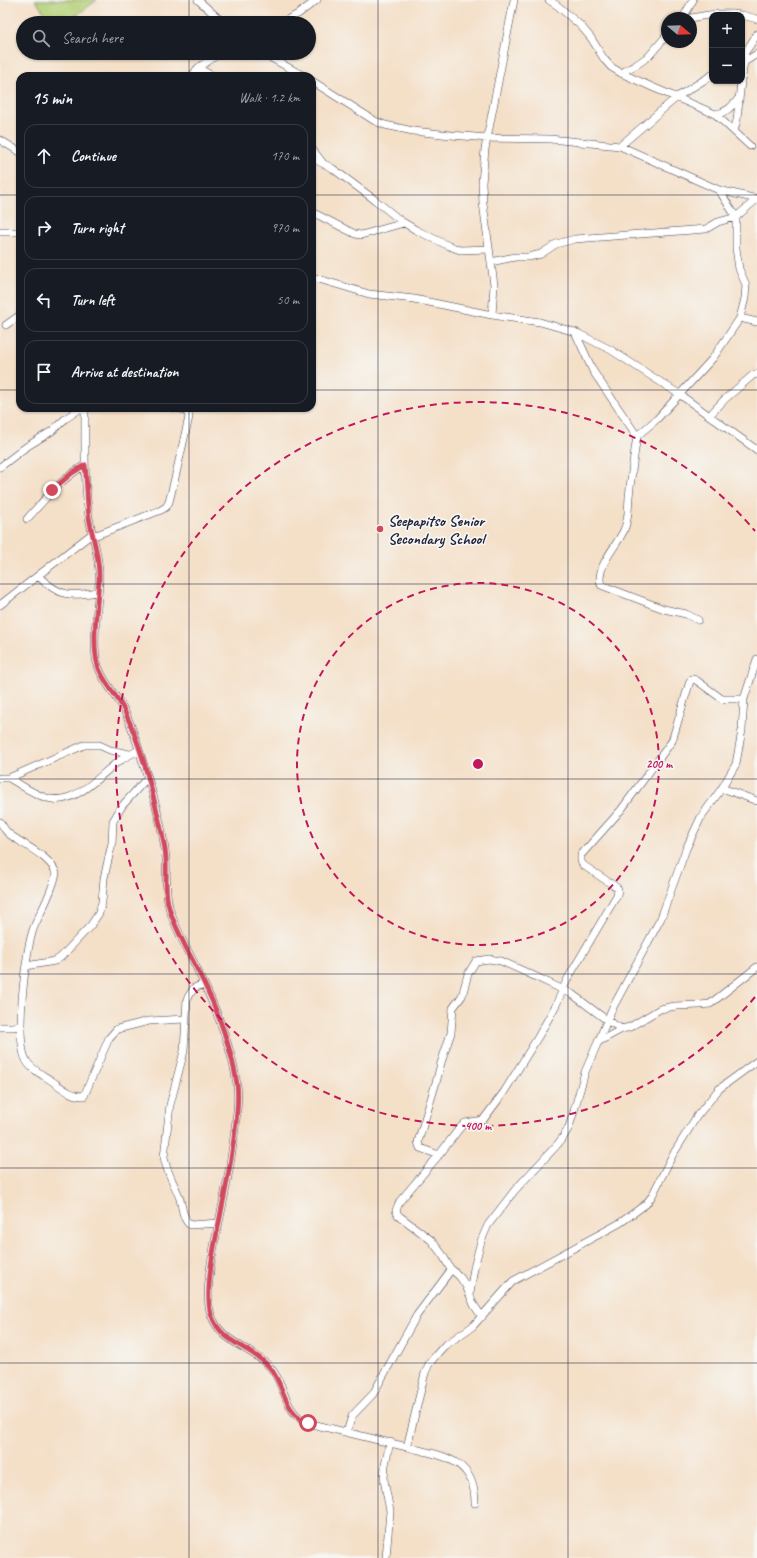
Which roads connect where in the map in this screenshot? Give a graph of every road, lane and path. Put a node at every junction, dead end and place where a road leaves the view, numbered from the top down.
1 (198, 0) edge
2 (317, 0) edge
3 (514, 0) edge
4 (549, 0) edge
5 (693, 0) edge
6 (686, 12) edge
7 (709, 15) edge
8 (216, 16) edge
9 (294, 16) edge
10 (745, 16) edge
11 (697, 17) edge
12 (757, 18) edge
13 (757, 34) edge
14 (661, 42) edge
15 (757, 54) edge
16 (745, 55) edge
17 (745, 57) edge
18 (210, 60) edge
19 (275, 60) edge
20 (198, 68) junction
21 (195, 72) edge
22 (206, 72) edge
23 (297, 72) edge
24 (621, 73) junction
25 (709, 77) edge
26 (316, 84) edge
27 (741, 84) edge
28 (677, 97) junction
29 (739, 98) junction
30 (715, 114) junction
31 (734, 131) junction
32 (488, 138) junction
33 (0, 140) edge
34 (620, 146) junction
35 (750, 146) dead end
36 (16, 150) edge
37 (316, 154) edge
38 (316, 160) edge
39 (323, 164) junction
40 (719, 190) junction
41 (757, 199) edge
42 (316, 214) edge
43 (736, 217) junction
44 (404, 223) junction
45 (0, 232) edge
46 (16, 232) edge
47 (489, 249) junction
48 (491, 262) junction
49 (316, 278) edge
50 (492, 315) junction
51 (16, 318) edge
52 (740, 318) junction
53 (757, 322) edge
54 (6, 325) dead end
55 (575, 332) junction
56 (757, 374) edge
57 (679, 394) junction
58 (76, 412) edge
59 (85, 412) edge
60 (187, 412) edge
61 (710, 415) junction
62 (637, 436) junction
63 (757, 450) edge
64 (85, 465) junction
65 (0, 467) edge
66 (26, 519) dead end
67 (93, 535) junction
68 (38, 576) junction
69 (97, 592) junction
70 (0, 605) edge
71 (698, 620) dead end
72 (757, 659) edge
73 (744, 700) junction
74 (139, 750) junction
75 (129, 754) junction
76 (148, 777) junction
77 (0, 778) edge
78 (9, 778) junction
79 (722, 788) junction
80 (757, 801) edge
81 (1, 824) edge
82 (26, 966) junction
83 (757, 967) edge
84 (204, 984) junction
85 (562, 990) junction
86 (185, 1019) junction
87 (608, 1021) junction
88 (21, 1026) junction
89 (0, 1027) edge
90 (622, 1029) junction
91 (598, 1042) junction
92 (757, 1061) edge
93 (439, 1156) junction
94 (219, 1223) junction
95 (451, 1270) junction
96 (470, 1293) junction
97 (482, 1317) junction
98 (347, 1432) junction
99 (390, 1442) junction
100 (408, 1447) junction
101 (475, 1503) dead end
102 (386, 1558) edge

1 - 8 street
2 - 9 street
3 - 32 street
4 - 24 street
5 - 6 street
7 - 11 street
10 - 12 street
13 - 16 street
14 - 24 street
15 - 17 street
18 - 20 street
19 - 23 street
20 - 21 street
20 - 22 street
24 - 28 street
25 - 28 street
26 - 32 street
27 - 29 street
28 - 30 street
28 - 34 street
29 - 30 street
29 - 31 street
30 - 31 street
31 - 35 street
32 - 34 street
32 - 47 street
33 - 36 street
34 - 40 street
37 - 39 street
38 - 39 street
39 - 44 street
40 - 41 street
40 - 43 street
41 - 43 street
42 - 44 street
43 - 48 street
43 - 52 street
44 - 47 street
45 - 46 street
47 - 48 street
48 - 50 street
49 - 50 street
50 - 55 street
51 - 54 street
52 - 53 street
52 - 57 street
55 - 57 street
55 - 62 street
56 - 61 street
57 - 61 street
57 - 62 street
58 - 65 street
59 - 64 street
60 - 67 street
61 - 63 street
62 - 71 street
64 - 66 street
64 - 67 street
67 - 68 street
67 - 69 street
68 - 69 street
68 - 70 street
69 - 74 street
72 - 73 street
73 - 79 street
73 - 85 street
74 - 75 street
74 - 76 street
75 - 78 street
75 - 78 street
76 - 82 street
76 - 84 street
77 - 78 street
79 - 80 street
79 - 87 street
81 - 82 street
82 - 88 street
83 - 90 street
84 - 86 street
84 - 94 street
85 - 87 street
85 - 93 street
85 - 93 street
86 - 88 street
86 - 94 street
87 - 90 street
87 - 91 street
88 - 89 street
90 - 91 street
91 - 96 street
92 - 97 street
93 - 95 street
94 - 98 street
95 - 96 street
95 - 98 street
96 - 97 street
97 - 100 street
98 - 99 street
99 - 100 street
99 - 102 street
100 - 101 street

